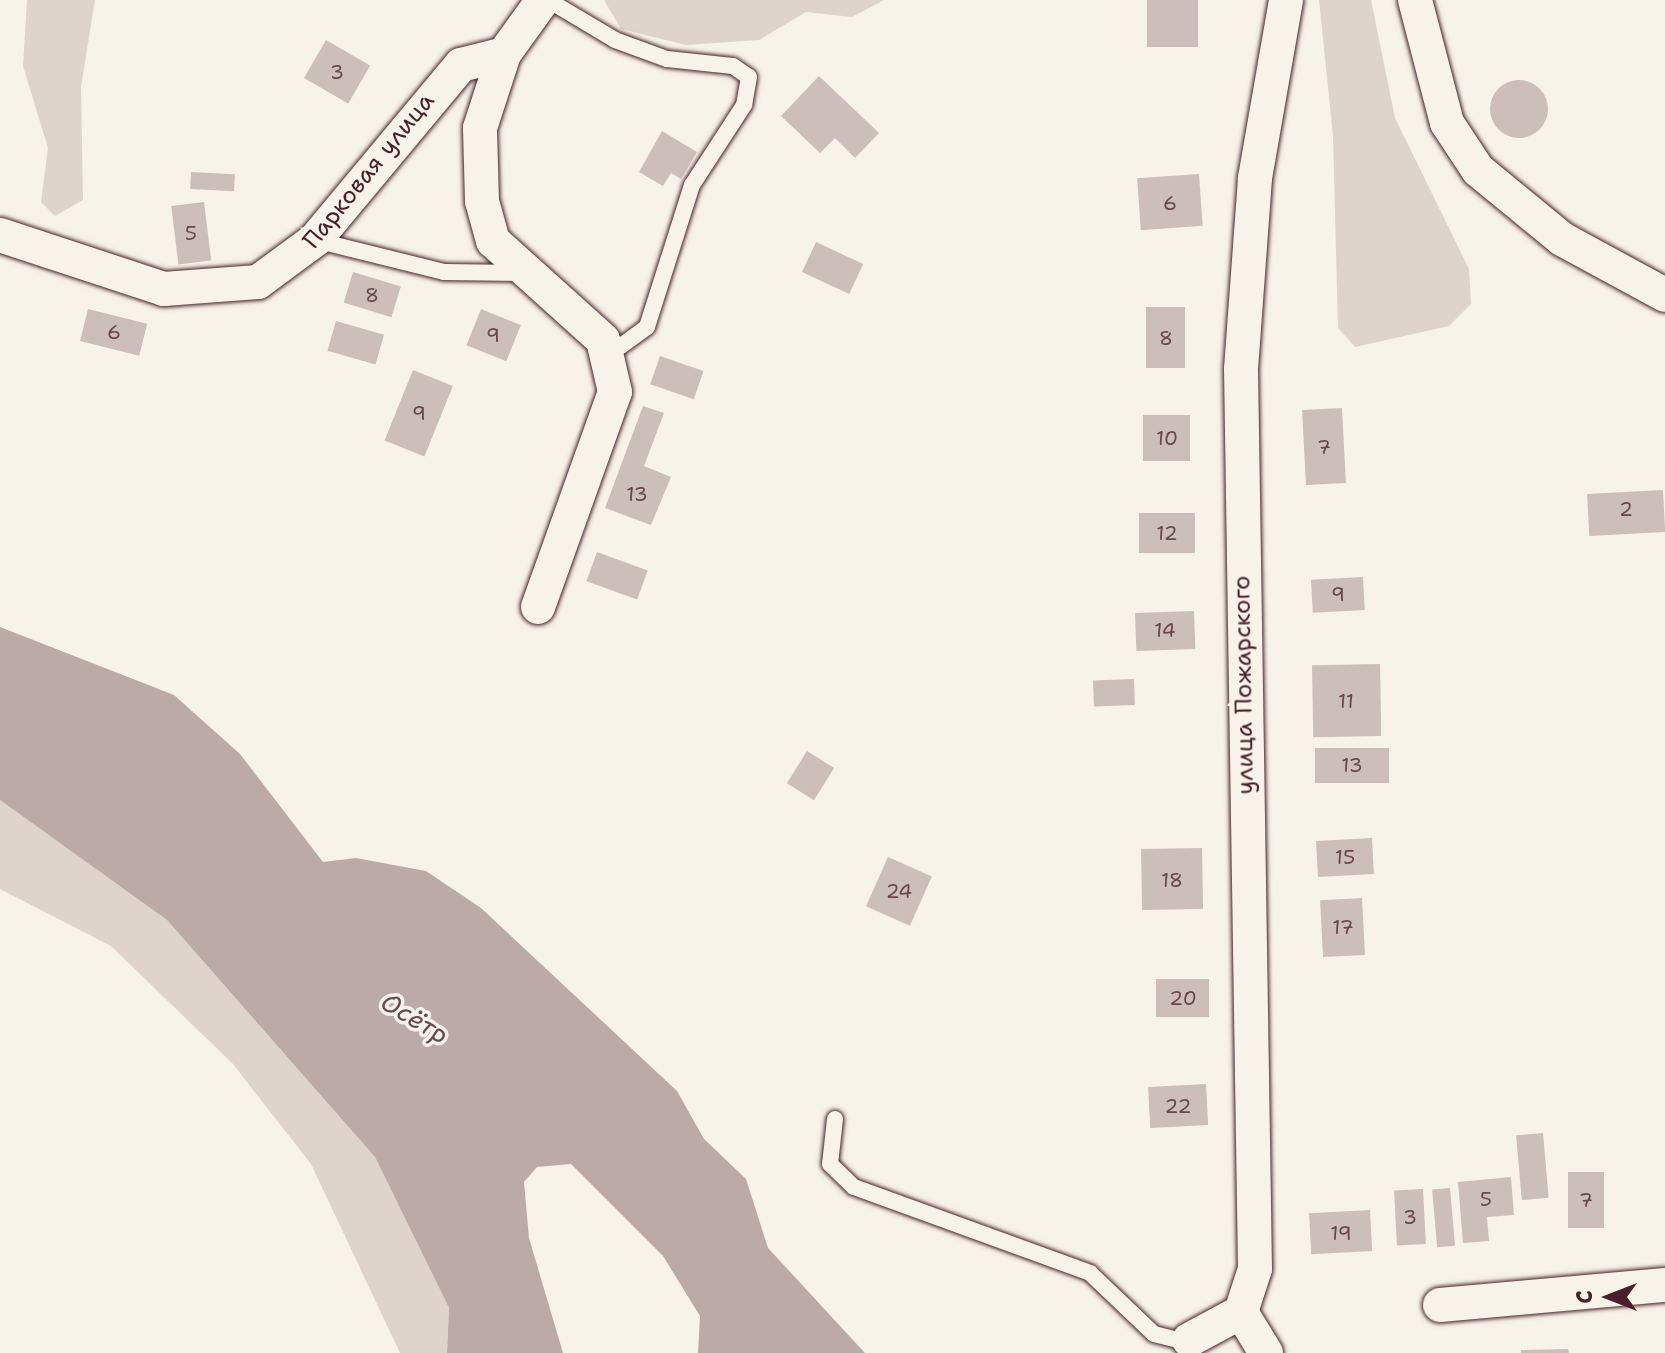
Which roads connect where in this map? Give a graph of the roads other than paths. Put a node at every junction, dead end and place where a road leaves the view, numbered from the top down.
1 (545, 0) edge
2 (1286, 0) edge
3 (1415, 0) edge
4 (504, 54) junction
5 (0, 235) edge
6 (315, 240) junction
7 (521, 273) junction
8 (1665, 295) edge
9 (610, 354) junction
10 (538, 607) dead end
11 (835, 1119) dead end
12 (1665, 1285) edge
13 (1440, 1305) dead end
14 (1241, 1312) junction
15 (1189, 1347) edge
16 (1266, 1353) edge

1 - 4 street
1 - 9 lane
2 - 14 street, улица Пожарского
3 - 8 street
4 - 6 street, Парковая улица
4 - 7 street
5 - 6 street, Парковая улица
6 - 7 lane
7 - 9 street
9 - 10 street
11 - 15 lane
12 - 13 street
14 - 15 street
14 - 16 street

